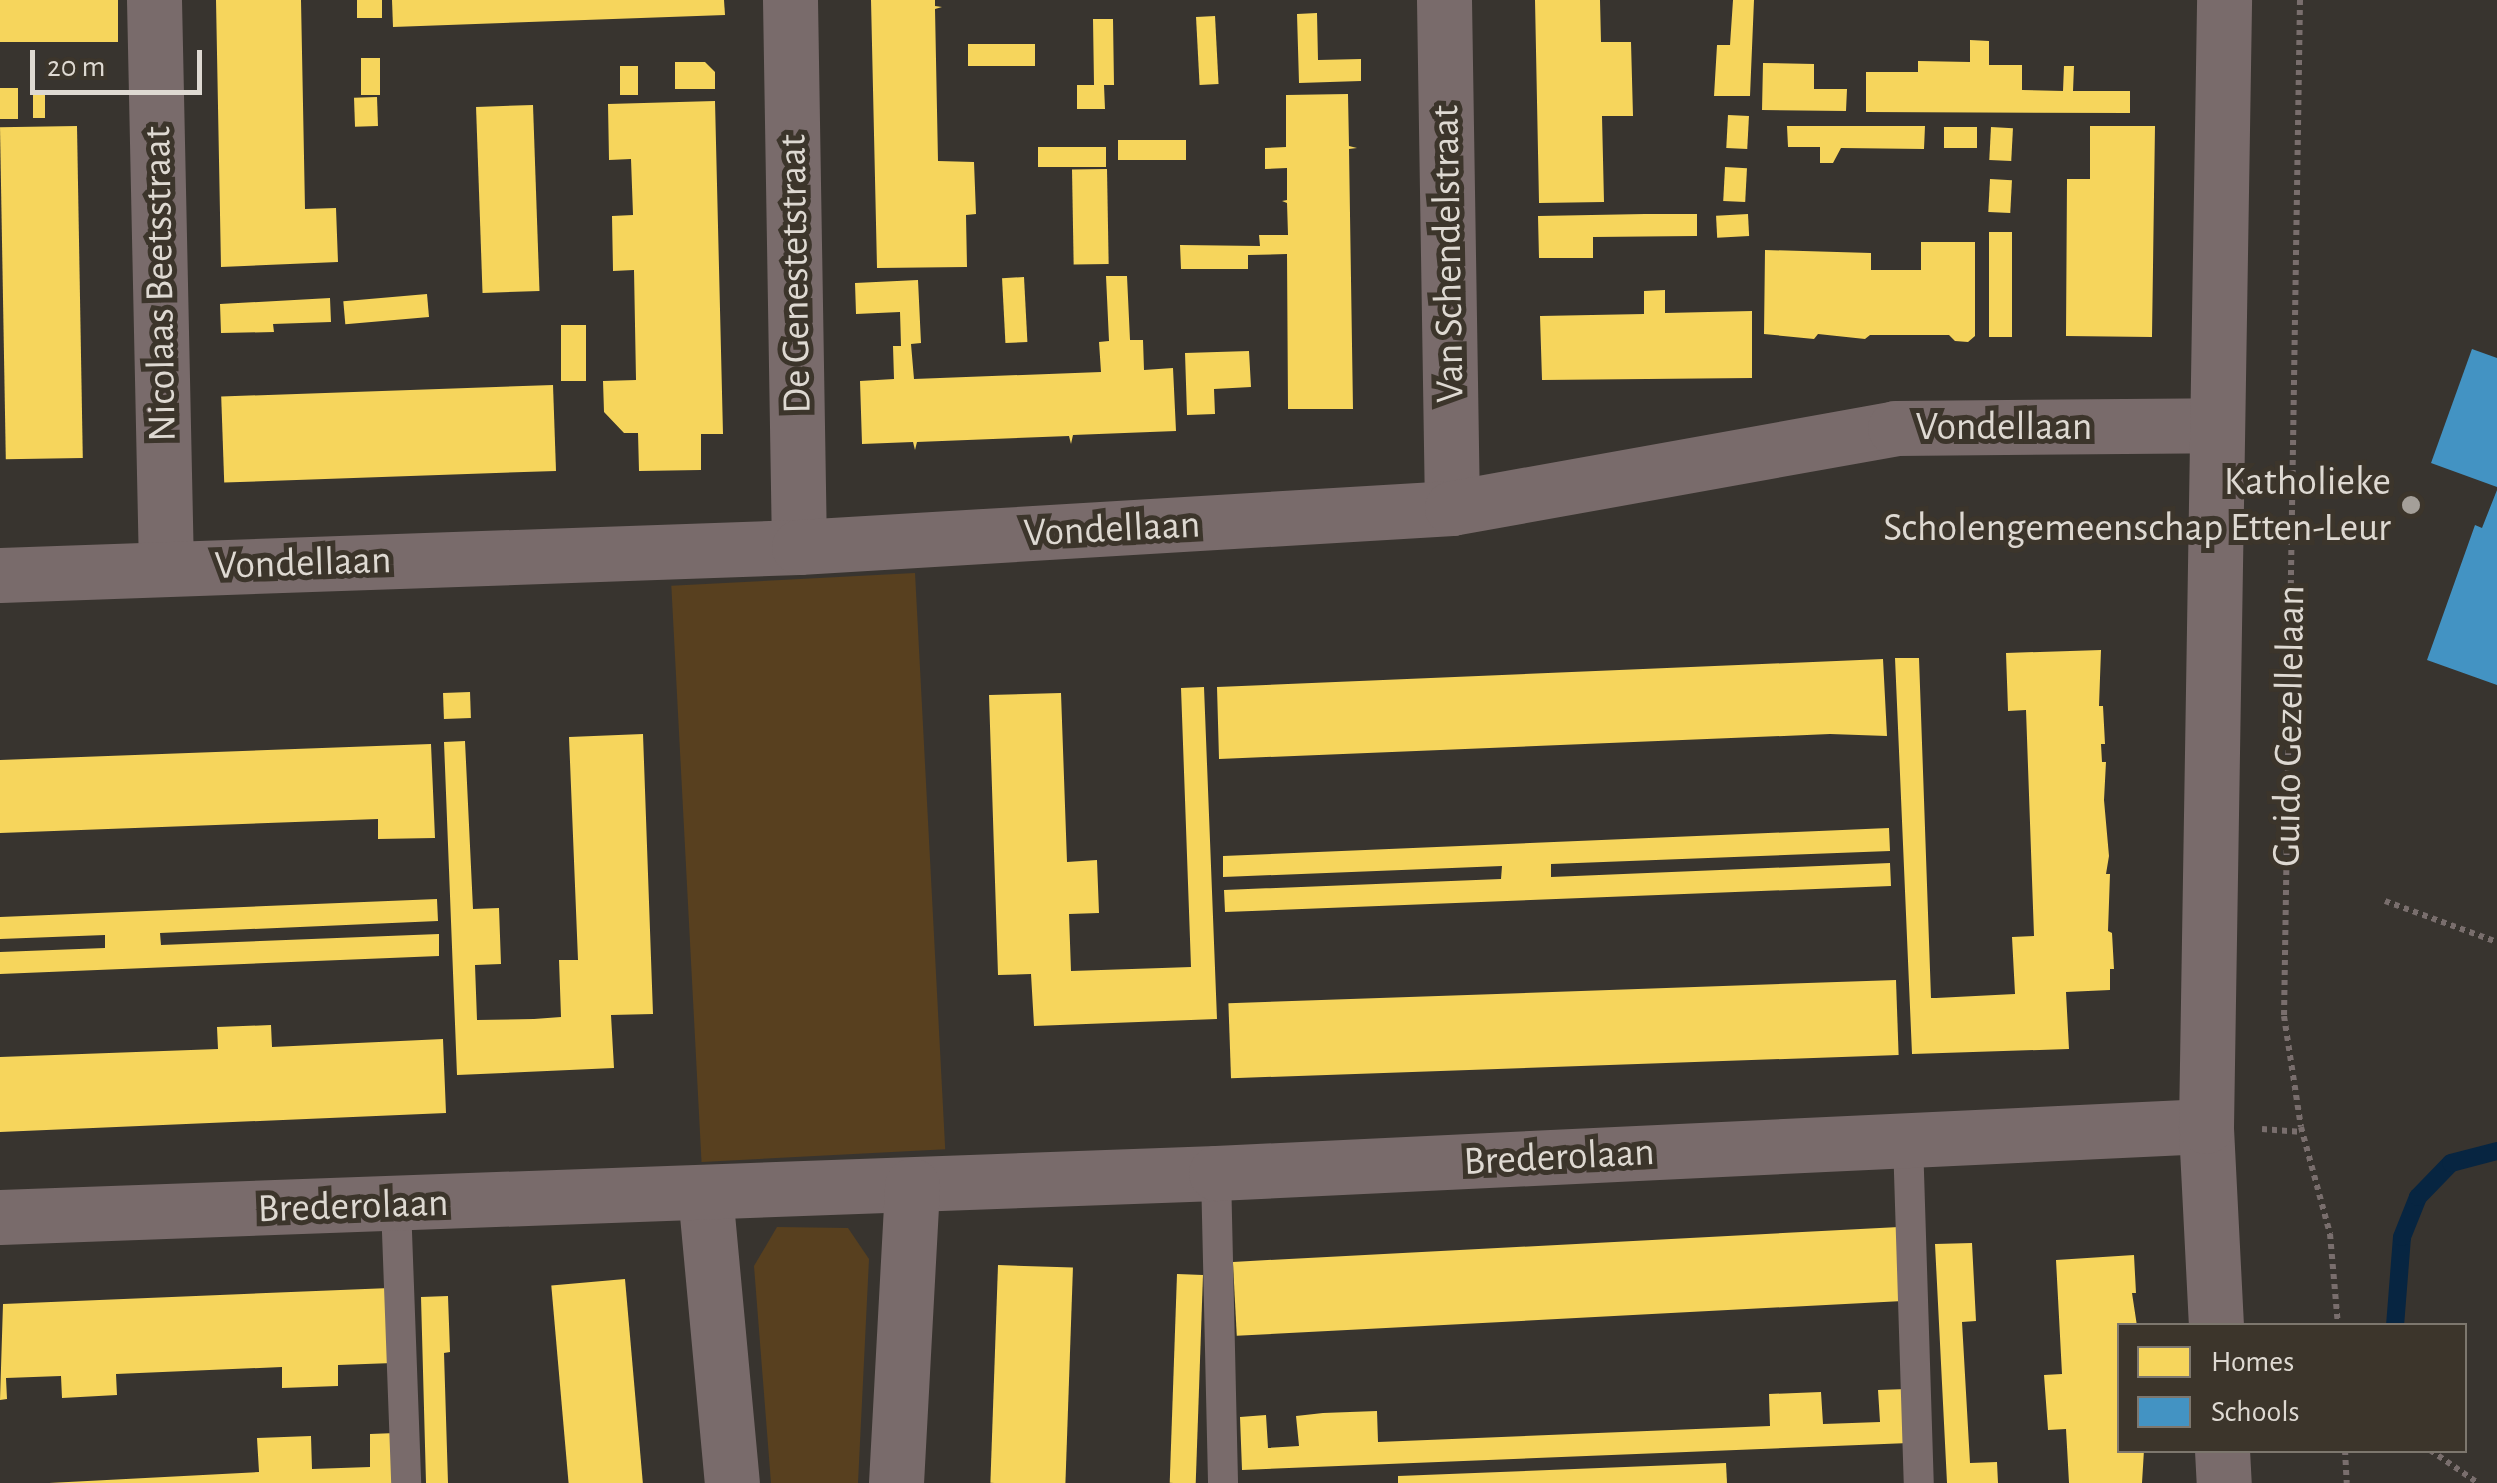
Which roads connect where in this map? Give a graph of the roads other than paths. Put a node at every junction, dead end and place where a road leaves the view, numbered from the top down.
1 (154, 0) edge
2 (790, 0) edge
3 (1444, 0) edge
4 (2224, 0) edge
5 (2217, 426) junction
6 (1452, 508) junction
7 (799, 547) junction
8 (166, 567) junction
9 (0, 575) edge
10 (2206, 1126) junction
11 (1908, 1141) junction
12 (1216, 1173) junction
13 (912, 1185) junction
14 (705, 1193) junction
15 (396, 1205) junction
16 (0, 1218) edge
17 (2216, 1323) edge
18 (2222, 1453) edge
19 (406, 1483) edge
20 (732, 1483) edge
21 (896, 1483) edge
22 (1223, 1483) edge
23 (1920, 1483) edge
24 (2224, 1483) edge

1 - 8 street, Nicolaas Beetsstraat
2 - 7 street, De Genestetstraat
3 - 6 street, Van Schendelstraat
4 - 5 street, Guido Gezellelaan
5 - 6 street, Vondellaan
5 - 10 street, Guido Gezellelaan
6 - 7 street, Vondellaan
7 - 8 street, Vondellaan
8 - 9 street, Vondellaan
10 - 11 street, Brederolaan
10 - 17 street, Guido Gezellelaan
11 - 12 street, Brederolaan
11 - 23 lane
12 - 13 street, Brederolaan
12 - 22 lane
13 - 14 street, Brederolaan
13 - 21 street
14 - 15 street, Brederolaan
14 - 20 street
15 - 16 street, Brederolaan
15 - 19 lane
18 - 24 street

